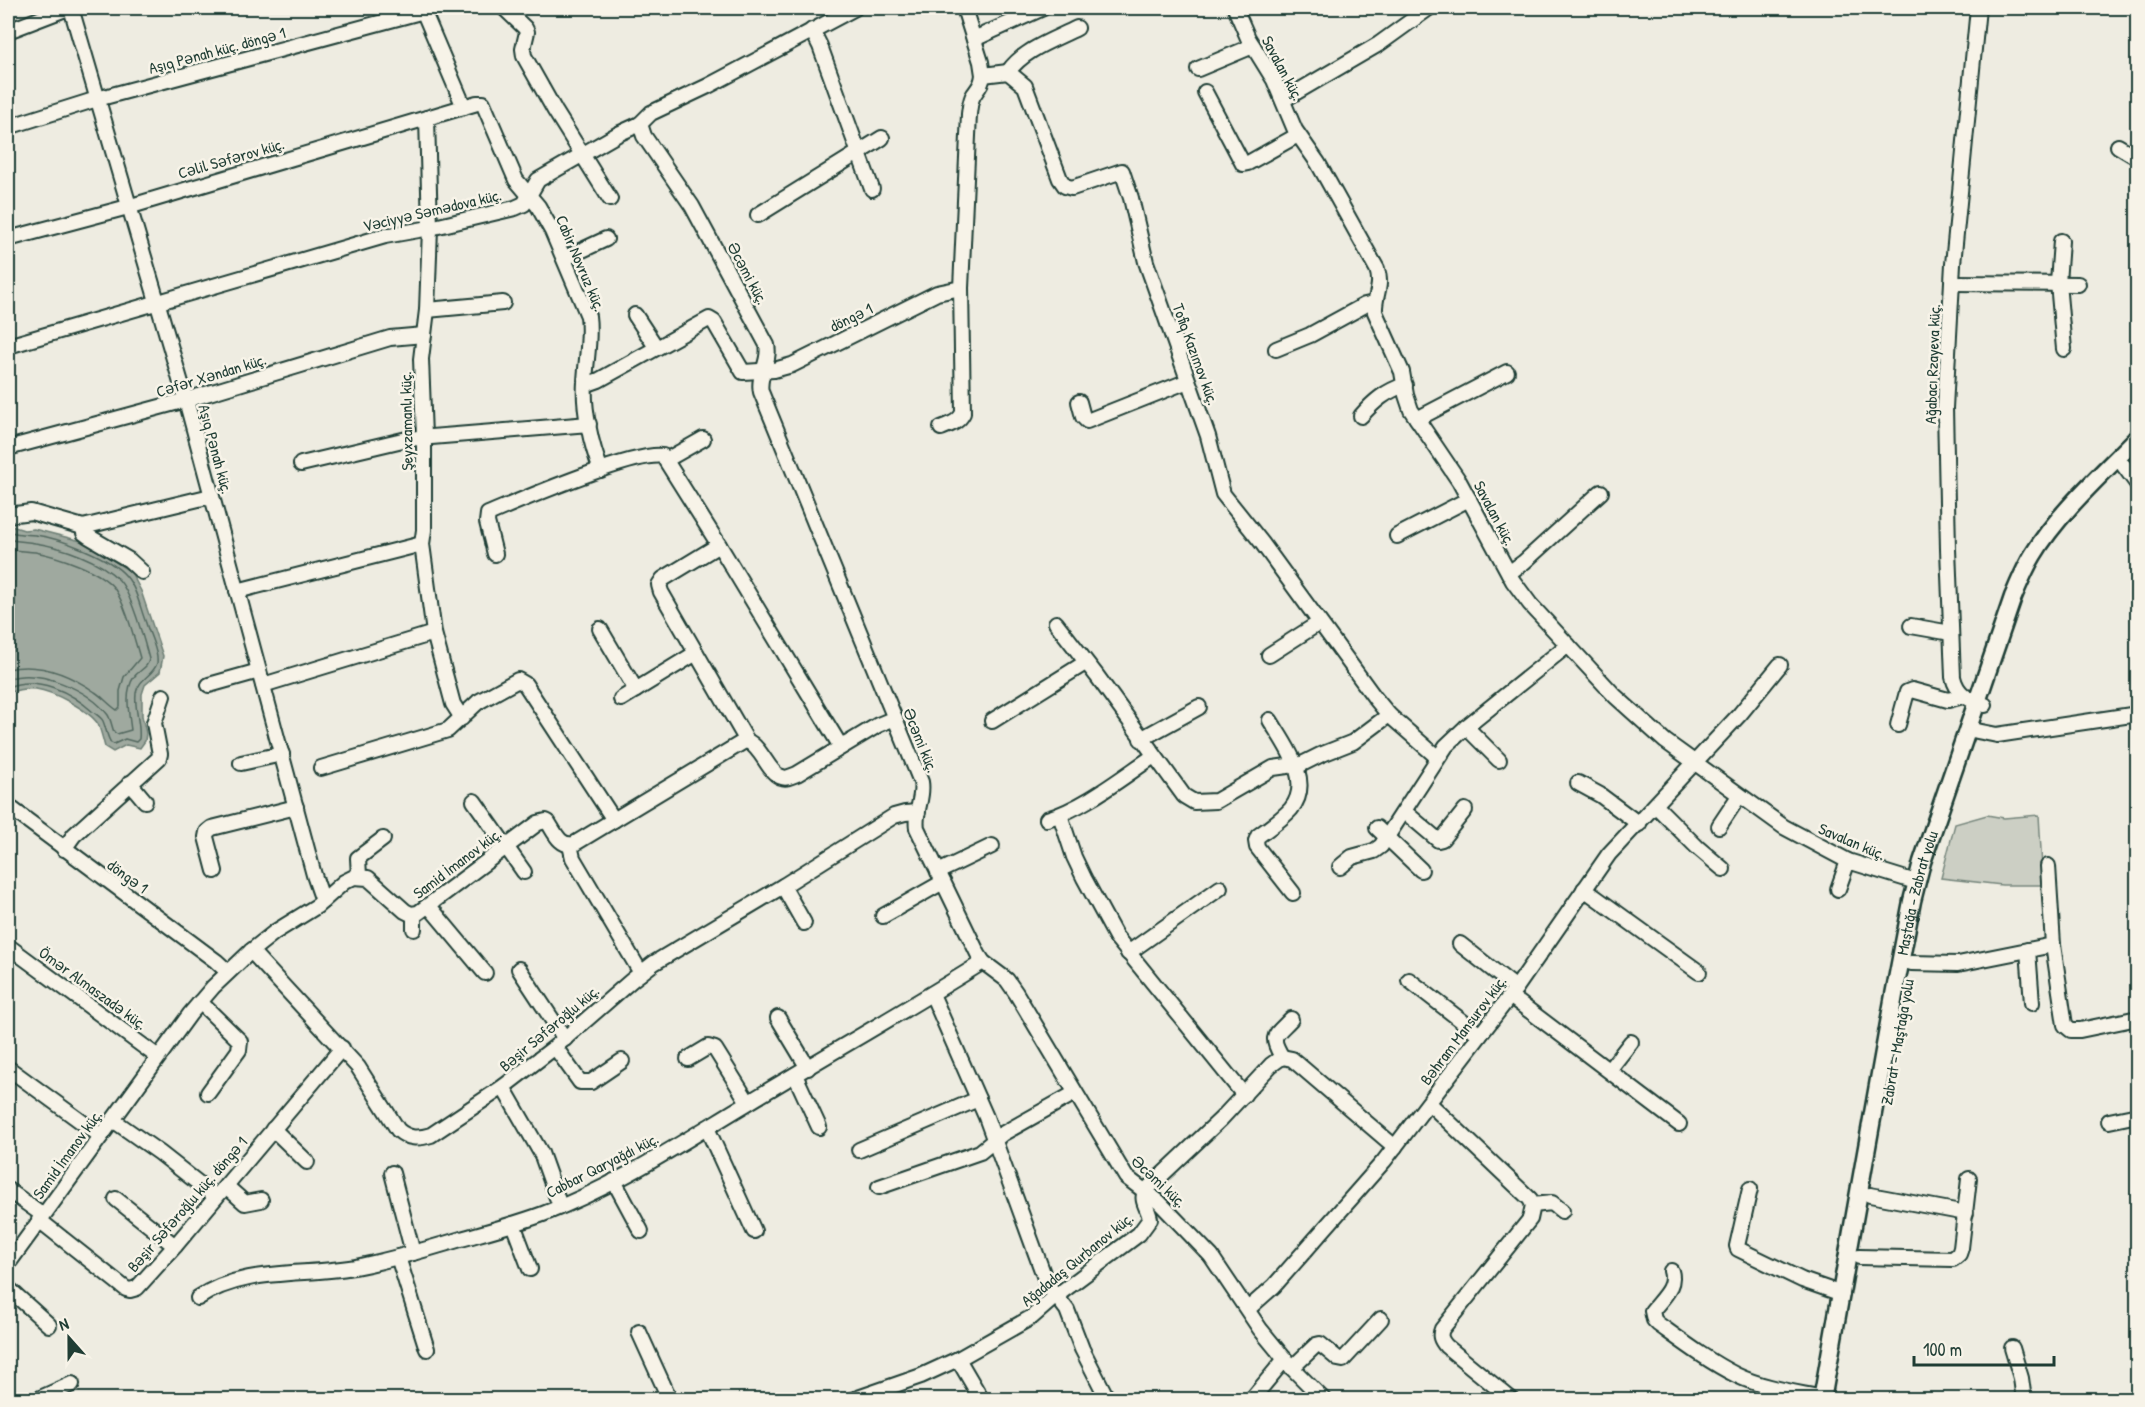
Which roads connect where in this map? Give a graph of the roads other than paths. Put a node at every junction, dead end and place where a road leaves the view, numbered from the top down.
1 (70, 8) edge
2 (504, 8) edge
3 (855, 8) edge
4 (964, 8) edge
5 (1043, 8) edge
6 (1235, 8) edge
7 (1429, 8) edge
8 (1978, 8) edge
9 (427, 9) edge
10 (1077, 28) dead end
11 (813, 30) junction
12 (8, 32) edge
13 (974, 39) junction
14 (1253, 46) junction
15 (1198, 69) dead end
16 (1008, 72) junction
17 (983, 75) junction
18 (1205, 92) dead end
19 (97, 99) junction
20 (1283, 100) junction
21 (464, 107) junction
22 (427, 118) junction
23 (640, 124) junction
24 (8, 127) edge
25 (1298, 135) junction
26 (882, 138) dead end
27 (2118, 146) dead end
28 (858, 152) junction
29 (583, 155) junction
30 (2138, 158) edge
31 (872, 189) dead end
32 (528, 197) junction
33 (610, 199) dead end
34 (128, 207) junction
35 (758, 215) dead end
36 (430, 228) junction
37 (8, 239) edge
38 (606, 239) dead end
39 (2061, 241) dead end
40 (565, 258) junction
41 (1952, 283) junction
42 (2058, 283) junction
43 (2078, 284) dead end
44 (961, 288) junction
45 (157, 303) junction
46 (503, 303) dead end
47 (1374, 303) junction
48 (427, 310) junction
49 (635, 315) dead end
50 (424, 335) junction
51 (8, 346) edge
52 (656, 347) junction
53 (2064, 349) dead end
54 (1276, 350) dead end
55 (763, 371) junction
56 (1508, 372) dead end
57 (1188, 381) junction
58 (585, 385) junction
59 (1405, 385) junction
60 (186, 400) junction
61 (1079, 402) dead end
62 (1361, 416) dead end
63 (1417, 419) junction
64 (589, 424) junction
65 (940, 428) dead end
66 (424, 436) junction
67 (2138, 437) edge
68 (703, 439) dead end
69 (8, 448) edge
70 (2138, 451) edge
71 (666, 460) junction
72 (301, 464) dead end
73 (2124, 466) junction
74 (600, 470) junction
75 (2138, 485) edge
76 (1601, 492) dead end
77 (211, 495) junction
78 (1469, 499) junction
79 (8, 515) edge
80 (83, 527) junction
81 (1397, 536) dead end
82 (422, 544) junction
83 (719, 545) junction
84 (495, 554) dead end
85 (142, 572) dead end
86 (1509, 573) junction
87 (237, 591) junction
88 (1056, 623) dead end
89 (1319, 623) junction
90 (1911, 626) dead end
91 (600, 629) dead end
92 (434, 633) junction
93 (1951, 633) junction
94 (1568, 645) junction
95 (696, 653) junction
96 (1269, 655) dead end
97 (1086, 663) junction
98 (1780, 664) dead end
99 (260, 671) junction
100 (209, 685) dead end
101 (263, 686) junction
102 (636, 690) junction
103 (163, 696) dead end
104 (621, 699) dead end
105 (1975, 701) junction
106 (1198, 707) dead end
107 (2138, 714) edge
108 (1389, 715) junction
109 (462, 718) junction
110 (895, 718) junction
111 (1270, 720) dead end
112 (992, 721) dead end
113 (1898, 725) dead end
114 (1466, 727) junction
115 (1977, 732) junction
116 (1141, 739) junction
117 (747, 741) junction
118 (841, 747) junction
119 (282, 754) junction
120 (1154, 756) junction
121 (1437, 757) junction
122 (1499, 760) dead end
123 (241, 763) dead end
124 (1695, 763) junction
125 (1295, 766) junction
126 (321, 768) dead end
127 (130, 783) junction
128 (1578, 783) dead end
129 (1739, 796) junction
130 (145, 801) dead end
131 (474, 801) dead end
132 (8, 806) edge
133 (1656, 806) junction
134 (296, 807) junction
135 (1465, 810) dead end
136 (918, 812) junction
137 (1405, 812) junction
138 (1060, 815) junction
139 (1047, 819) dead end
140 (614, 820) junction
141 (1639, 824) junction
142 (1719, 826) dead end
143 (1383, 833) junction
144 (383, 839) dead end
145 (570, 845) junction
146 (992, 846) dead end
147 (507, 847) junction
148 (63, 849) junction
149 (1848, 861) junction
150 (2048, 866) dead end
151 (1340, 867) dead end
152 (1723, 869) dead end
153 (1421, 870) dead end
154 (215, 871) dead end
155 (524, 872) dead end
156 (359, 876) junction
157 (941, 877) junction
158 (1916, 882) junction
159 (783, 886) junction
160 (1220, 888) dead end
161 (1584, 889) junction
162 (1839, 889) dead end
163 (1293, 893) dead end
164 (323, 901) junction
165 (429, 906) junction
166 (414, 914) junction
167 (883, 916) dead end
168 (804, 922) dead end
169 (414, 929) dead end
170 (1460, 944) dead end
171 (2053, 945) junction
172 (8, 946) edge
173 (2028, 950) junction
174 (251, 951) junction
175 (1128, 953) junction
176 (983, 962) junction
177 (1911, 963) junction
178 (519, 969) dead end
179 (228, 972) junction
180 (1699, 972) dead end
181 (486, 973) dead end
182 (641, 973) junction
183 (1409, 980) dead end
184 (1513, 992) junction
185 (932, 994) junction
186 (200, 1002) junction
187 (2032, 1003) dead end
188 (778, 1018) dead end
189 (1291, 1018) dead end
190 (2138, 1018) edge
191 (1480, 1035) junction
192 (1631, 1042) dead end
193 (560, 1043) junction
194 (342, 1048) junction
195 (158, 1057) junction
196 (1282, 1057) junction
197 (688, 1059) dead end
198 (622, 1061) dead end
199 (8, 1068) edge
200 (1609, 1070) junction
201 (802, 1071) junction
202 (503, 1087) junction
203 (207, 1093) dead end
204 (1075, 1093) junction
205 (1244, 1095) junction
206 (978, 1099) junction
207 (748, 1102) junction
208 (1429, 1103) junction
209 (2138, 1115) edge
210 (113, 1120) junction
211 (2109, 1122) dead end
212 (1679, 1124) dead end
213 (819, 1127) dead end
214 (707, 1128) junction
215 (273, 1129) junction
216 (101, 1136) junction
217 (994, 1140) junction
218 (1395, 1147) junction
219 (859, 1150) dead end
220 (308, 1162) dead end
221 (392, 1173) dead end
222 (1969, 1179) dead end
223 (614, 1181) junction
224 (226, 1186) junction
225 (879, 1187) dead end
226 (1750, 1189) dead end
227 (8, 1190) edge
228 (1145, 1191) junction
229 (1870, 1195) junction
230 (216, 1197) junction
231 (116, 1199) dead end
232 (261, 1200) dead end
233 (1533, 1205) junction
234 (560, 1206) junction
235 (1562, 1211) dead end
236 (1966, 1214) junction
237 (41, 1218) junction
238 (513, 1224) junction
239 (641, 1231) dead end
240 (754, 1231) dead end
241 (175, 1246) junction
242 (412, 1253) junction
243 (398, 1257) junction
244 (1859, 1257) junction
245 (8, 1264) edge
246 (530, 1269) dead end
247 (1671, 1271) dead end
248 (8, 1288) edge
249 (1842, 1294) junction
250 (1056, 1296) junction
251 (198, 1298) dead end
252 (1248, 1309) junction
253 (1381, 1319) dead end
254 (49, 1325) dead end
255 (639, 1332) dead end
256 (2012, 1348) dead end
257 (427, 1349) dead end
258 (958, 1359) junction
259 (1289, 1364) junction
260 (72, 1384) dead end
261 (1826, 1399) edge
262 (36, 1400) edge
263 (670, 1400) edge
264 (852, 1400) edge
265 (982, 1400) edge
266 (1108, 1400) edge
267 (1251, 1400) edge
268 (1324, 1400) edge
269 (1512, 1400) edge
270 (2024, 1400) edge

1 - 12 street
1 - 19 street, Aşıq Pənah küç.
2 - 29 street
3 - 11 street, Vəciyyə Səmədova küç.
4 - 13 street
5 - 13 street
6 - 14 street, Savalan küç.
7 - 20 street
8 - 41 street, Ağabacı Rzayeva küç.
9 - 19 street, Aşıq Pənah küç. döngə 1
9 - 21 street
10 - 16 street
11 - 23 street, Vəciyyə Səmədova küç.
11 - 28 street
13 - 17 street
14 - 15 street
14 - 20 street, Savalan küç.
16 - 17 street
16 - 57 street, Tofiq Kazımov küç.
17 - 44 street
18 - 25 street
19 - 24 street, Aşıq Pənah küç. döngə 1
19 - 34 street, Aşıq Pənah küç.
20 - 25 street, Savalan küç.
21 - 22 street, Cəlil Səfərov küç.
21 - 32 street, Cabir Novruz küç.
22 - 34 street, Cəlil Səfərov küç.
22 - 36 street, Şeyxzamanlı küç.
23 - 29 street, Vəciyyə Səmədova küç.
23 - 55 street, Əcəmi küç.
25 - 47 street, Savalan küç.
26 - 28 street
27 - 30 street
28 - 31 street
28 - 35 street
29 - 32 street, Vəciyyə Səmədova küç.
29 - 33 street
32 - 36 street, Vəciyyə Səmədova küç.
32 - 40 street, Cabir Novruz küç.
34 - 37 street, Cəlil Səfərov küç.
34 - 45 street, Aşıq Pənah küç.
36 - 45 street, Vəciyyə Səmədova küç.
36 - 48 street, Şeyxzamanlı küç.
38 - 40 street
39 - 42 street
40 - 58 street, Cabir Novruz küç.
41 - 42 street
41 - 93 street, Ağabacı Rzayeva küç.
42 - 43 street
42 - 53 street
44 - 55 street, döngə 1
44 - 65 street
45 - 51 street, Vəciyyə Səmədova küç.
45 - 60 street, Aşıq Pənah küç.
46 - 48 street
47 - 54 street
47 - 59 street, Savalan küç.
48 - 50 street, Şeyxzamanlı küç.
49 - 52 street
50 - 60 street, Cəfər Xəndan küç.
50 - 66 street, Şeyxzamanlı küç.
52 - 55 street
52 - 58 street
55 - 110 street, Əcəmi küç.
56 - 63 street
57 - 61 street
57 - 89 street, Tofiq Kazımov küç.
58 - 64 street, Cabir Novruz küç.
59 - 62 street
59 - 63 street, Savalan küç.
60 - 69 street, Cəfər Xəndan küç.
60 - 77 street, Aşıq Pənah küç.
63 - 78 street, Savalan küç.
64 - 66 street
64 - 74 street, Cabir Novruz küç.
66 - 72 street
66 - 82 street, Şeyxzamanlı küç.
67 - 105 main road, Maştağa - Zabrat yolu
68 - 71 street
70 - 73 main road, Zabrat - Maştağa yolu
71 - 74 street
71 - 83 street
73 - 75 street
73 - 105 main road, Zabrat - Maştağa yolu
74 - 84 street
76 - 86 street
77 - 80 street
77 - 87 street, Aşıq Pənah küç.
78 - 81 street
78 - 86 street, Savalan küç.
79 - 80 street
80 - 85 street
82 - 87 street
82 - 92 street, Şeyxzamanlı küç.
83 - 95 street
83 - 118 street
86 - 94 street, Savalan küç.
87 - 99 street, Aşıq Pənah küç.
88 - 97 street
89 - 96 street
89 - 108 street, Tofiq Kazımov küç.
90 - 93 street
91 - 102 street
92 - 101 street
92 - 109 street, Şeyxzamanlı küç.
93 - 105 street, Ağabacı Rzayeva küç.
94 - 114 street
94 - 124 street, Savalan küç.
95 - 102 street
95 - 117 street
97 - 112 street
97 - 116 street
98 - 124 street, Bəhram Mansurov küç.
99 - 100 street
99 - 101 street, Aşıq Pənah küç.
101 - 119 street, Aşıq Pənah küç.
102 - 104 street
103 - 127 street
105 - 113 street
105 - 115 main road, Zabrat - Maştağa yolu
105 - 158 main road, Maştağa - Zabrat yolu
106 - 116 street
107 - 115 street
108 - 121 street, Tofiq Kazımov küç.
108 - 125 street
109 - 126 street
109 - 140 street
110 - 118 street
110 - 136 street, Əcəmi küç.
111 - 125 street
114 - 121 street
114 - 122 street
115 - 177 main road, Zabrat - Maştağa yolu
116 - 120 street
117 - 118 street
117 - 140 street
119 - 123 street
119 - 134 street, Aşıq Pənah küç.
120 - 125 street
120 - 138 street
121 - 137 street
124 - 129 street, Savalan küç.
124 - 133 street, Bəhram Mansurov küç.
125 - 163 street
127 - 130 street
127 - 148 street
128 - 141 street
129 - 142 street
129 - 149 street, Savalan küç.
131 - 147 street
132 - 148 street, döngə 1
133 - 141 street, Bəhram Mansurov küç.
133 - 152 street
134 - 154 street
134 - 164 street, Aşıq Pənah küç.
135 - 137 street
136 - 157 street, Əcəmi küç.
136 - 159 street, Bəşir Səfəroğlu küç.
137 - 143 street
138 - 139 street
138 - 175 street
140 - 145 street
141 - 161 street, Bəhram Mansurov küç.
143 - 151 street
143 - 153 street
144 - 156 street
145 - 147 street, Samid İmanov küç.
145 - 182 street
146 - 157 street
147 - 155 street
147 - 165 street, Samid İmanov küç.
148 - 179 street, döngə 1
149 - 158 street, Savalan küç.
149 - 162 street
150 - 171 street
156 - 164 street, Samid İmanov küç.
156 - 166 street, Samid İmanov küç.
157 - 167 street
157 - 176 street, Əcəmi küç.
158 - 249 main road, Maştağa - Zabrat yolu
159 - 168 street
159 - 182 street, Bəşir Səfəroğlu küç.
160 - 175 street
161 - 180 street
161 - 184 street, Bəhram Mansurov küç.
164 - 174 street, Samid İmanov küç.
165 - 166 street, Samid İmanov küç.
165 - 181 street
166 - 169 street
170 - 184 street
171 - 173 street
171 - 190 street
172 - 195 street, Ömər Almaszadə küç.
173 - 177 street
173 - 187 street
174 - 179 street, Samid İmanov küç.
174 - 194 street, Bəşir Səfəroğlu küç.
175 - 205 street
176 - 185 street, Cabbar Qaryağdı küç.
176 - 204 street, Əcəmi küç.
177 - 229 main road, Zabrat - Maştağa yolu
178 - 193 street
179 - 186 street, Samid İmanov küç.
182 - 193 street, Bəşir Səfəroğlu küç.
183 - 191 street
184 - 191 street, Bəhram Mansurov küç.
184 - 200 street
185 - 201 street, Cabbar Qaryağdı küç.
185 - 206 street
186 - 195 street, Samid İmanov küç.
186 - 203 street
188 - 201 street
189 - 196 street
191 - 208 street, Bəhram Mansurov küç.
192 - 200 street
193 - 198 street
193 - 202 street, Bəşir Səfəroğlu küç.
194 - 202 street, Bəşir Səfəroğlu küç.
194 - 215 street, Bəşir Səfəroğlu küç. döngə 1
195 - 210 street, Samid İmanov küç.
196 - 205 street
196 - 218 street
197 - 207 street
199 - 216 street
200 - 212 street
201 - 207 street, Cabbar Qaryağdı küç.
201 - 213 street
202 - 234 street
204 - 217 street
204 - 228 street, Əcəmi küç.
205 - 228 street
206 - 217 street
206 - 219 street
207 - 214 street, Cabbar Qaryağdı küç.
208 - 218 street, Bəhram Mansurov küç.
208 - 233 street
209 - 211 street
210 - 216 street, Samid İmanov küç.
210 - 230 street
214 - 223 street, Cabbar Qaryağdı küç.
214 - 240 street
215 - 220 street
215 - 224 street, Bəşir Səfəroğlu küç. döngə 1
216 - 237 street, Samid İmanov küç.
217 - 225 street
217 - 250 street
218 - 252 street, Bəhram Mansurov küç.
221 - 242 street
222 - 236 street
223 - 234 street, Cabbar Qaryağdı küç.
223 - 239 street
224 - 230 street, Bəşir Səfəroğlu küç. döngə 1
224 - 232 street
226 - 249 street
227 - 237 street
228 - 250 street, Ağadadaş Qurbanov küç.
228 - 252 street, Əcəmi küç.
229 - 236 street
229 - 244 main road, Zabrat - Maştağa yolu
230 - 241 street, Bəşir Səfəroğlu küç. döngə 1
231 - 241 street
233 - 235 street
233 - 269 street
234 - 238 street, Cabbar Qaryağdı küç.
236 - 244 street
237 - 241 street, Bəşir Səfəroğlu küç. döngə 1
237 - 245 street, Samid İmanov küç.
238 - 242 street, Cabbar Qaryağdı küç.
238 - 246 street
242 - 243 street, Cabbar Qaryağdı küç.
243 - 251 street, Cabbar Qaryağdı küç.
243 - 257 street
244 - 261 main road, Zabrat - Maştağa yolu
247 - 261 street
248 - 254 street
249 - 261 main road, Maştağa - Zabrat yolu
250 - 258 street, Ağadadaş Qurbanov küç.
250 - 266 street
252 - 259 street, Əcəmi küç.
253 - 259 street
255 - 263 street
256 - 270 street
258 - 264 street, Ağadadaş Qurbanov küç.
258 - 265 street
259 - 267 street
259 - 268 street, Əcəmi küç.
260 - 262 street

